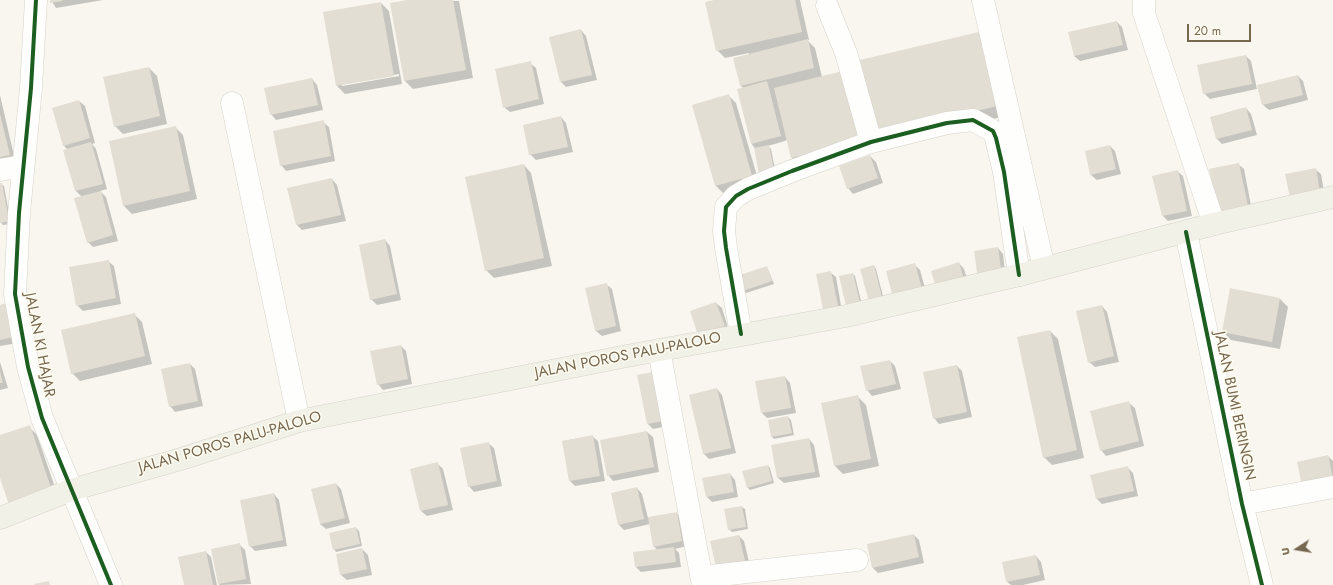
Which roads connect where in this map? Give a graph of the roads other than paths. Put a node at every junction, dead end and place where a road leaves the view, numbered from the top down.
1 (36, 0) edge
2 (983, 0) edge
3 (1144, 0) edge
4 (827, 6) dead end
5 (232, 103) dead end
6 (871, 142) junction
7 (23, 166) junction
8 (0, 170) edge
9 (1333, 197) edge
10 (1214, 224) junction
11 (1186, 232) junction
12 (1044, 268) junction
13 (1019, 276) junction
14 (742, 334) junction
15 (659, 350) junction
16 (299, 420) junction
17 (1333, 487) edge
18 (71, 490) junction
19 (1242, 504) junction
20 (0, 518) edge
21 (857, 560) dead end
22 (702, 581) edge
23 (111, 585) edge
24 (1262, 585) edge

1 - 7 street, JALAN KI HAJAR
2 - 12 street
3 - 10 street
4 - 6 street
5 - 16 street
6 - 13 street
6 - 14 street
7 - 8 street
7 - 18 street, JALAN KI HAJAR
9 - 10 main road, JALAN POROS PALU-PALOLO
10 - 11 main road, JALAN POROS PALU-PALOLO
11 - 12 main road, JALAN POROS PALU-PALOLO
11 - 19 street, JALAN BUMI BERINGIN
12 - 13 main road, JALAN POROS PALU-PALOLO
13 - 14 main road, JALAN POROS PALU-PALOLO
14 - 15 main road, JALAN POROS PALU-PALOLO
15 - 16 main road, JALAN POROS PALU-PALOLO
15 - 22 street
16 - 18 main road, JALAN POROS PALU-PALOLO
17 - 19 street
18 - 20 main road, JALAN POROS PALU-PALOLO
18 - 23 street, JALAN KI HAJAR
19 - 24 street, JALAN BUMI BERINGIN
21 - 22 street

